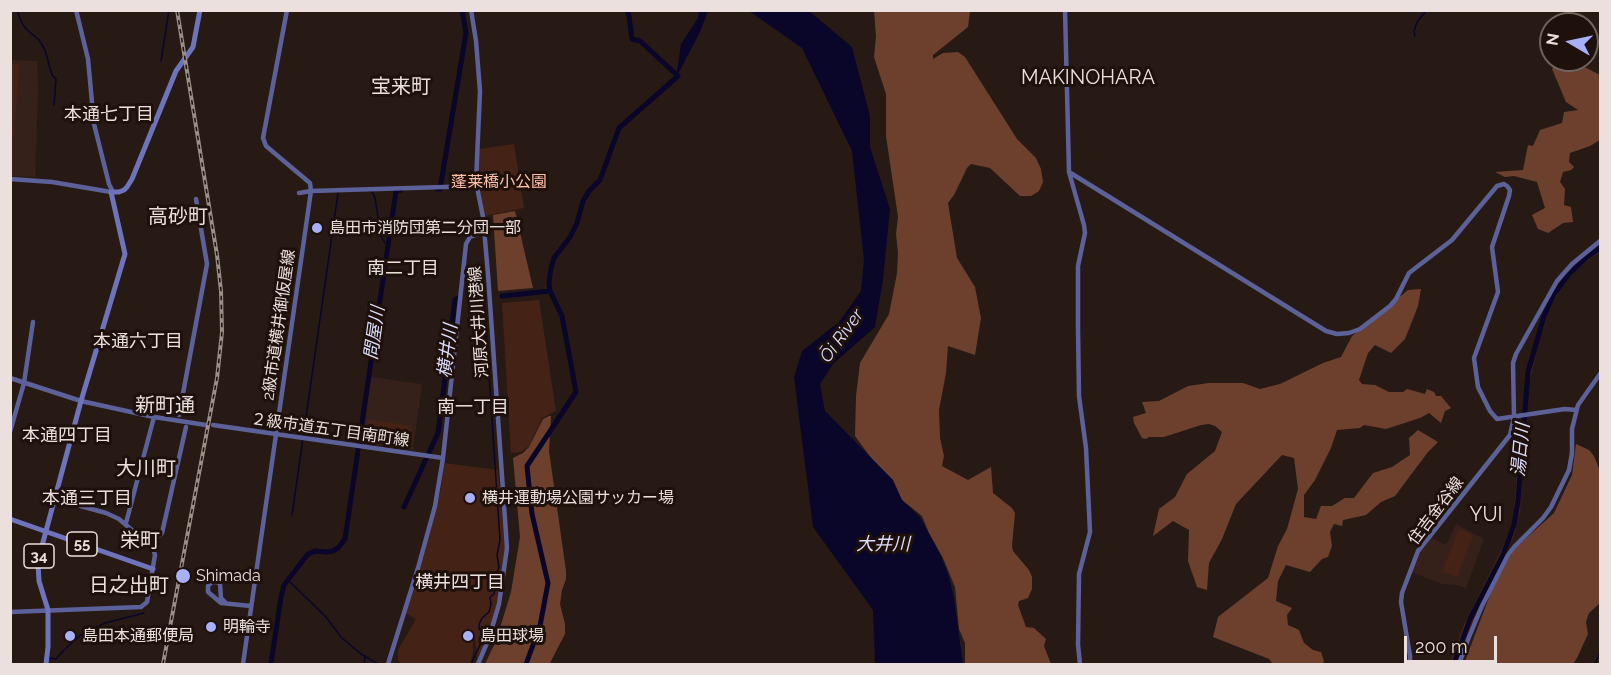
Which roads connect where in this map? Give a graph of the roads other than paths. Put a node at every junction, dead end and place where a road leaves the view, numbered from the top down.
1 (76, 10) edge
2 (200, 10) edge
3 (287, 10) edge
4 (471, 10) edge
5 (1065, 10) edge
6 (1069, 172) junction
7 (10, 179) edge
8 (477, 186) junction
9 (311, 191) junction
10 (111, 192) junction
11 (299, 193) dead end
12 (196, 199) dead end
13 (484, 232) junction
14 (1600, 241) edge
15 (33, 322) dead end
16 (1600, 374) edge
17 (10, 378) edge
18 (24, 382) junction
19 (81, 401) junction
20 (1576, 410) junction
21 (179, 416) dead end
22 (154, 417) junction
23 (1514, 417) junction
24 (206, 424) dead end
25 (213, 425) dead end
26 (186, 427) dead end
27 (10, 432) edge
28 (276, 435) junction
29 (442, 458) junction
30 (55, 499) junction
31 (10, 519) edge
32 (126, 523) junction
33 (46, 532) junction
34 (149, 544) junction
35 (153, 569) junction
36 (225, 602) junction
37 (251, 606) junction
38 (48, 610) junction
39 (10, 612) edge
40 (46, 664) edge
41 (243, 664) edge
42 (387, 664) edge
43 (478, 664) edge
44 (1080, 664) edge
45 (1410, 664) edge
46 (1459, 664) edge

1 - 10 street
2 - 10 main road
3 - 9 street
4 - 8 street, 河原大井川港線
5 - 6 street
6 - 23 street
6 - 44 street
7 - 10 street
8 - 9 street
8 - 13 street, 河原大井川港線
9 - 11 street
9 - 28 street, 2級市道横井御仮屋線
10 - 19 main road, 34
12 - 21 street
13 - 29 street
13 - 43 street, 河原大井川港線
14 - 23 street, 住吉金谷線
15 - 18 street
16 - 20 street
17 - 18 street
18 - 19 street
18 - 27 street
19 - 22 street
19 - 30 main road, 34
20 - 23 street
20 - 46 street
22 - 24 street
22 - 32 street
23 - 45 street, 住吉金谷線
25 - 28 street, ２級市道五丁目南町線
26 - 34 street
28 - 29 street, ２級市道五丁目南町線
28 - 37 street, 2級市道横井御仮屋線
29 - 42 street
30 - 32 street
30 - 33 main road, 34
31 - 33 main road, 55
32 - 34 street
33 - 35 main road, 55
33 - 38 main road, 34
34 - 35 street
35 - 38 street
36 - 36 street
36 - 37 street
37 - 41 street, 2級市道横井御仮屋線
38 - 39 street
38 - 40 main road, 34

